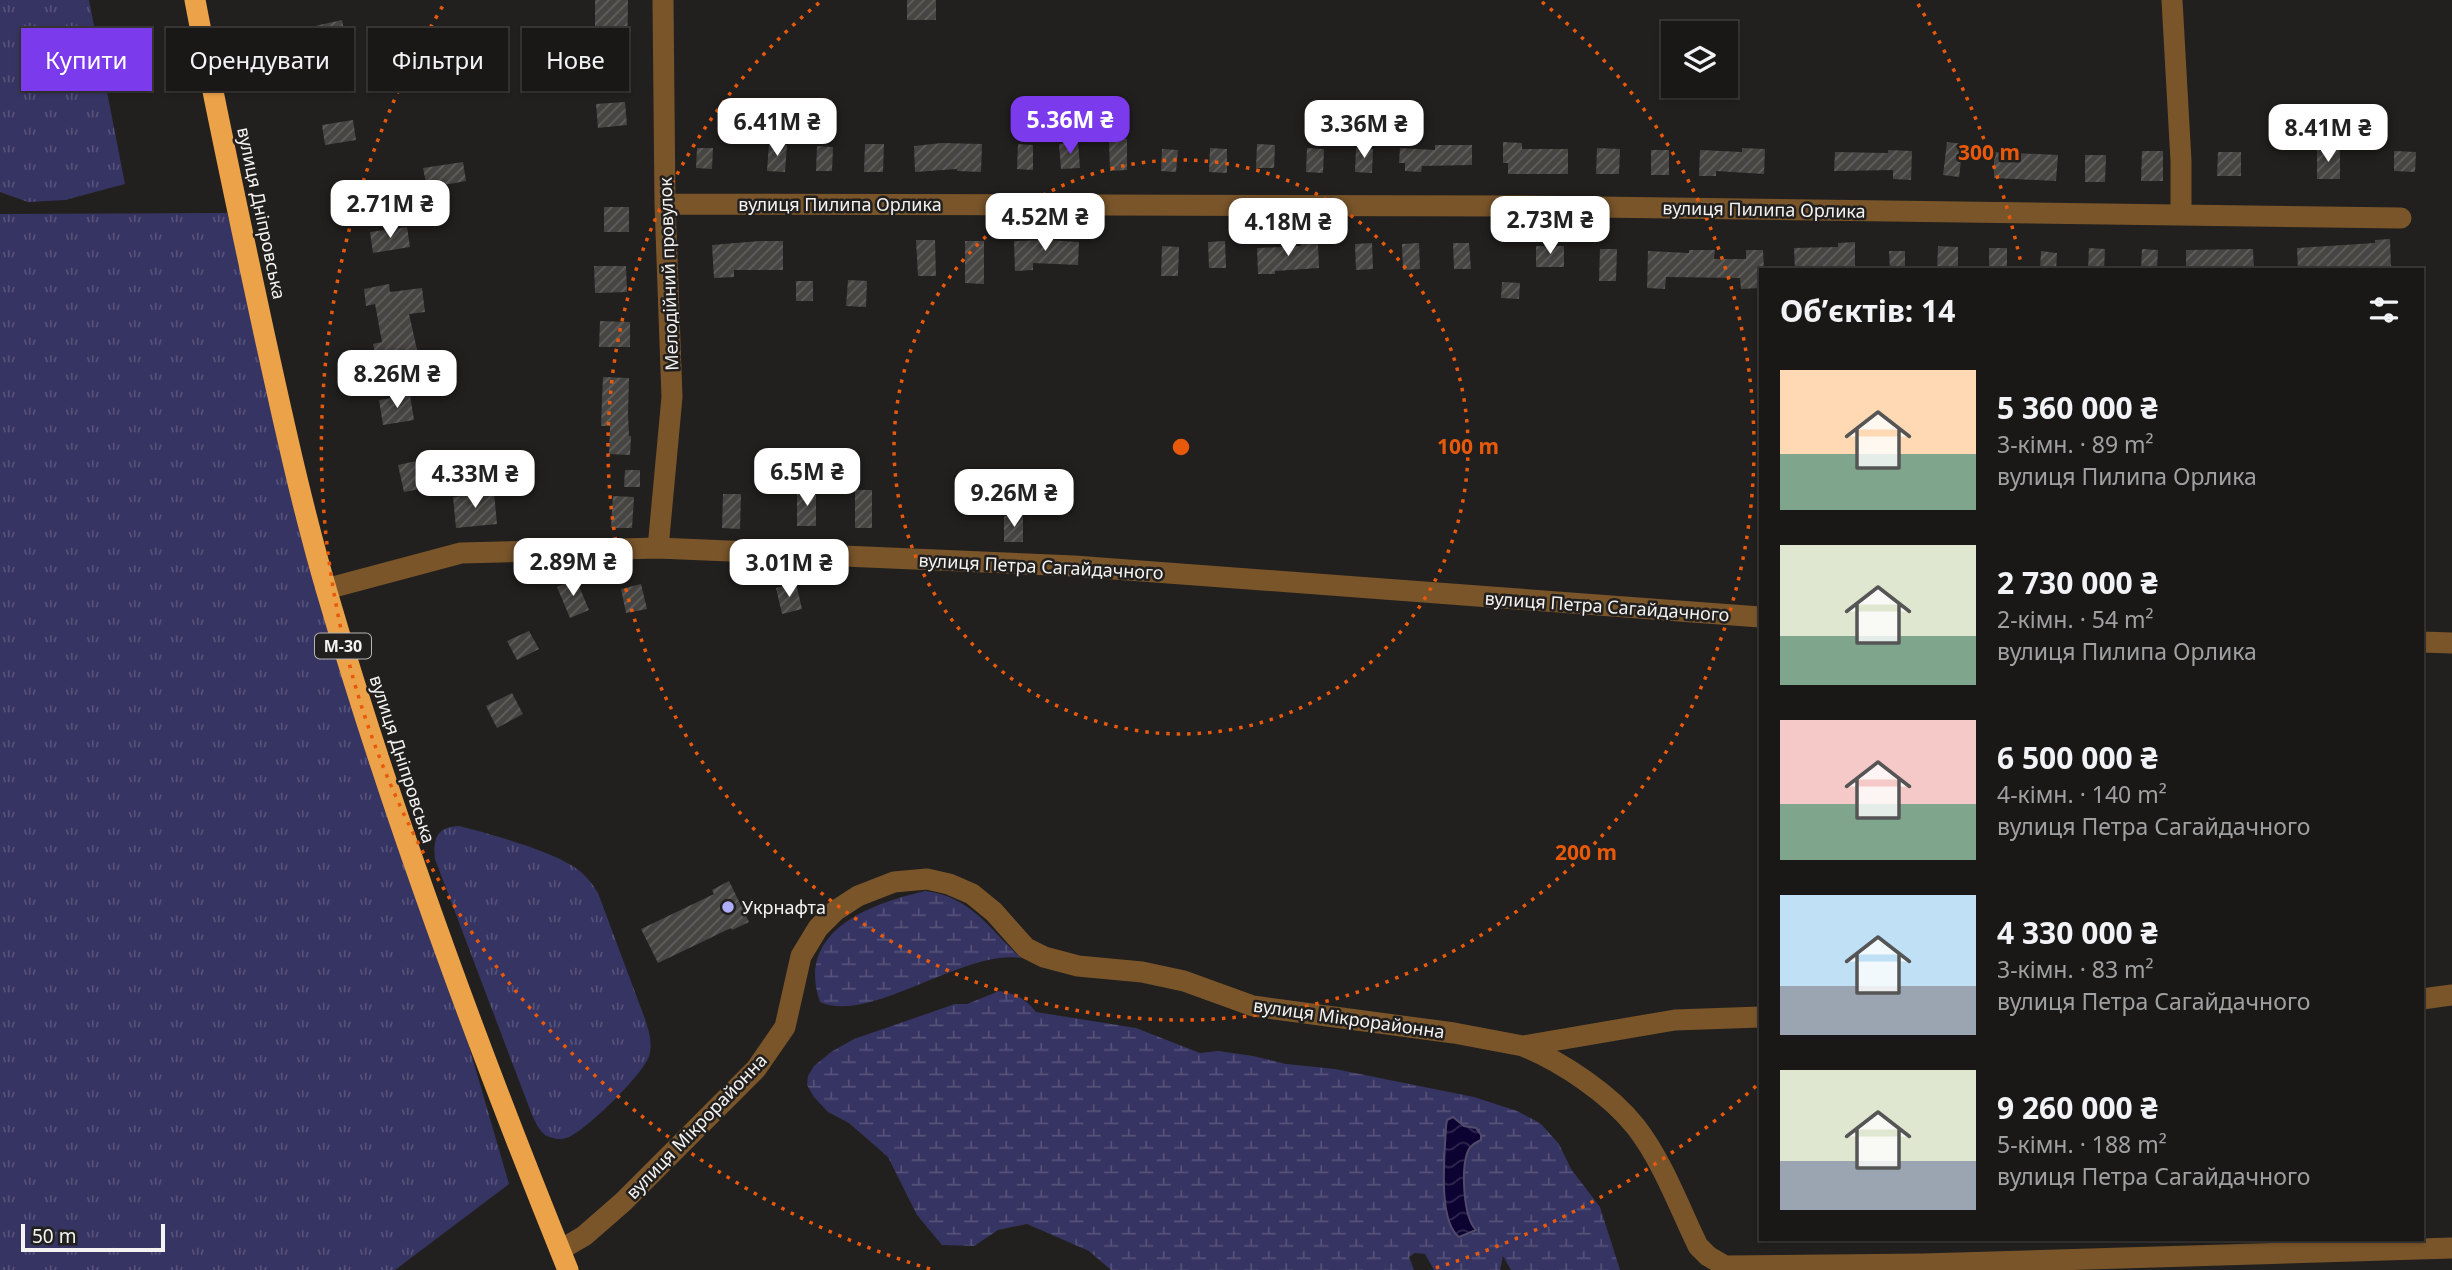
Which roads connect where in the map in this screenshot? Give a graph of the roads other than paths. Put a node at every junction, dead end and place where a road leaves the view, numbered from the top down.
1 (195, 0) edge
2 (663, 0) edge
3 (2172, 0) edge
4 (665, 204) junction
5 (2181, 215) junction
6 (2401, 218) dead end
7 (658, 548) junction
8 (326, 589) junction
9 (1759, 617) edge
10 (2424, 642) edge
11 (2452, 643) edge
12 (2452, 995) edge
13 (2424, 999) edge
14 (1759, 1017) edge
15 (1523, 1046) junction
16 (2452, 1248) edge
17 (559, 1250) junction
18 (568, 1270) edge

1 - 8 highway, вулиця Дніпровська / М-30
2 - 4 street, Мелодійний провулок
3 - 5 street
4 - 5 street, вулиця Пилипа Орлика
4 - 7 street, Мелодійний провулок
5 - 6 street, вулиця Пилипа Орлика
7 - 8 street, вулиця Петра Сагайдачного
7 - 9 street, вулиця Петра Сагайдачного
8 - 17 highway, вулиця Дніпровська / М-30
10 - 11 street
12 - 13 street
14 - 15 street, вулиця Мікрорайонна
15 - 16 street
15 - 17 street, вулиця Мікрорайонна
17 - 18 highway, вулиця Дніпровська / М-30

